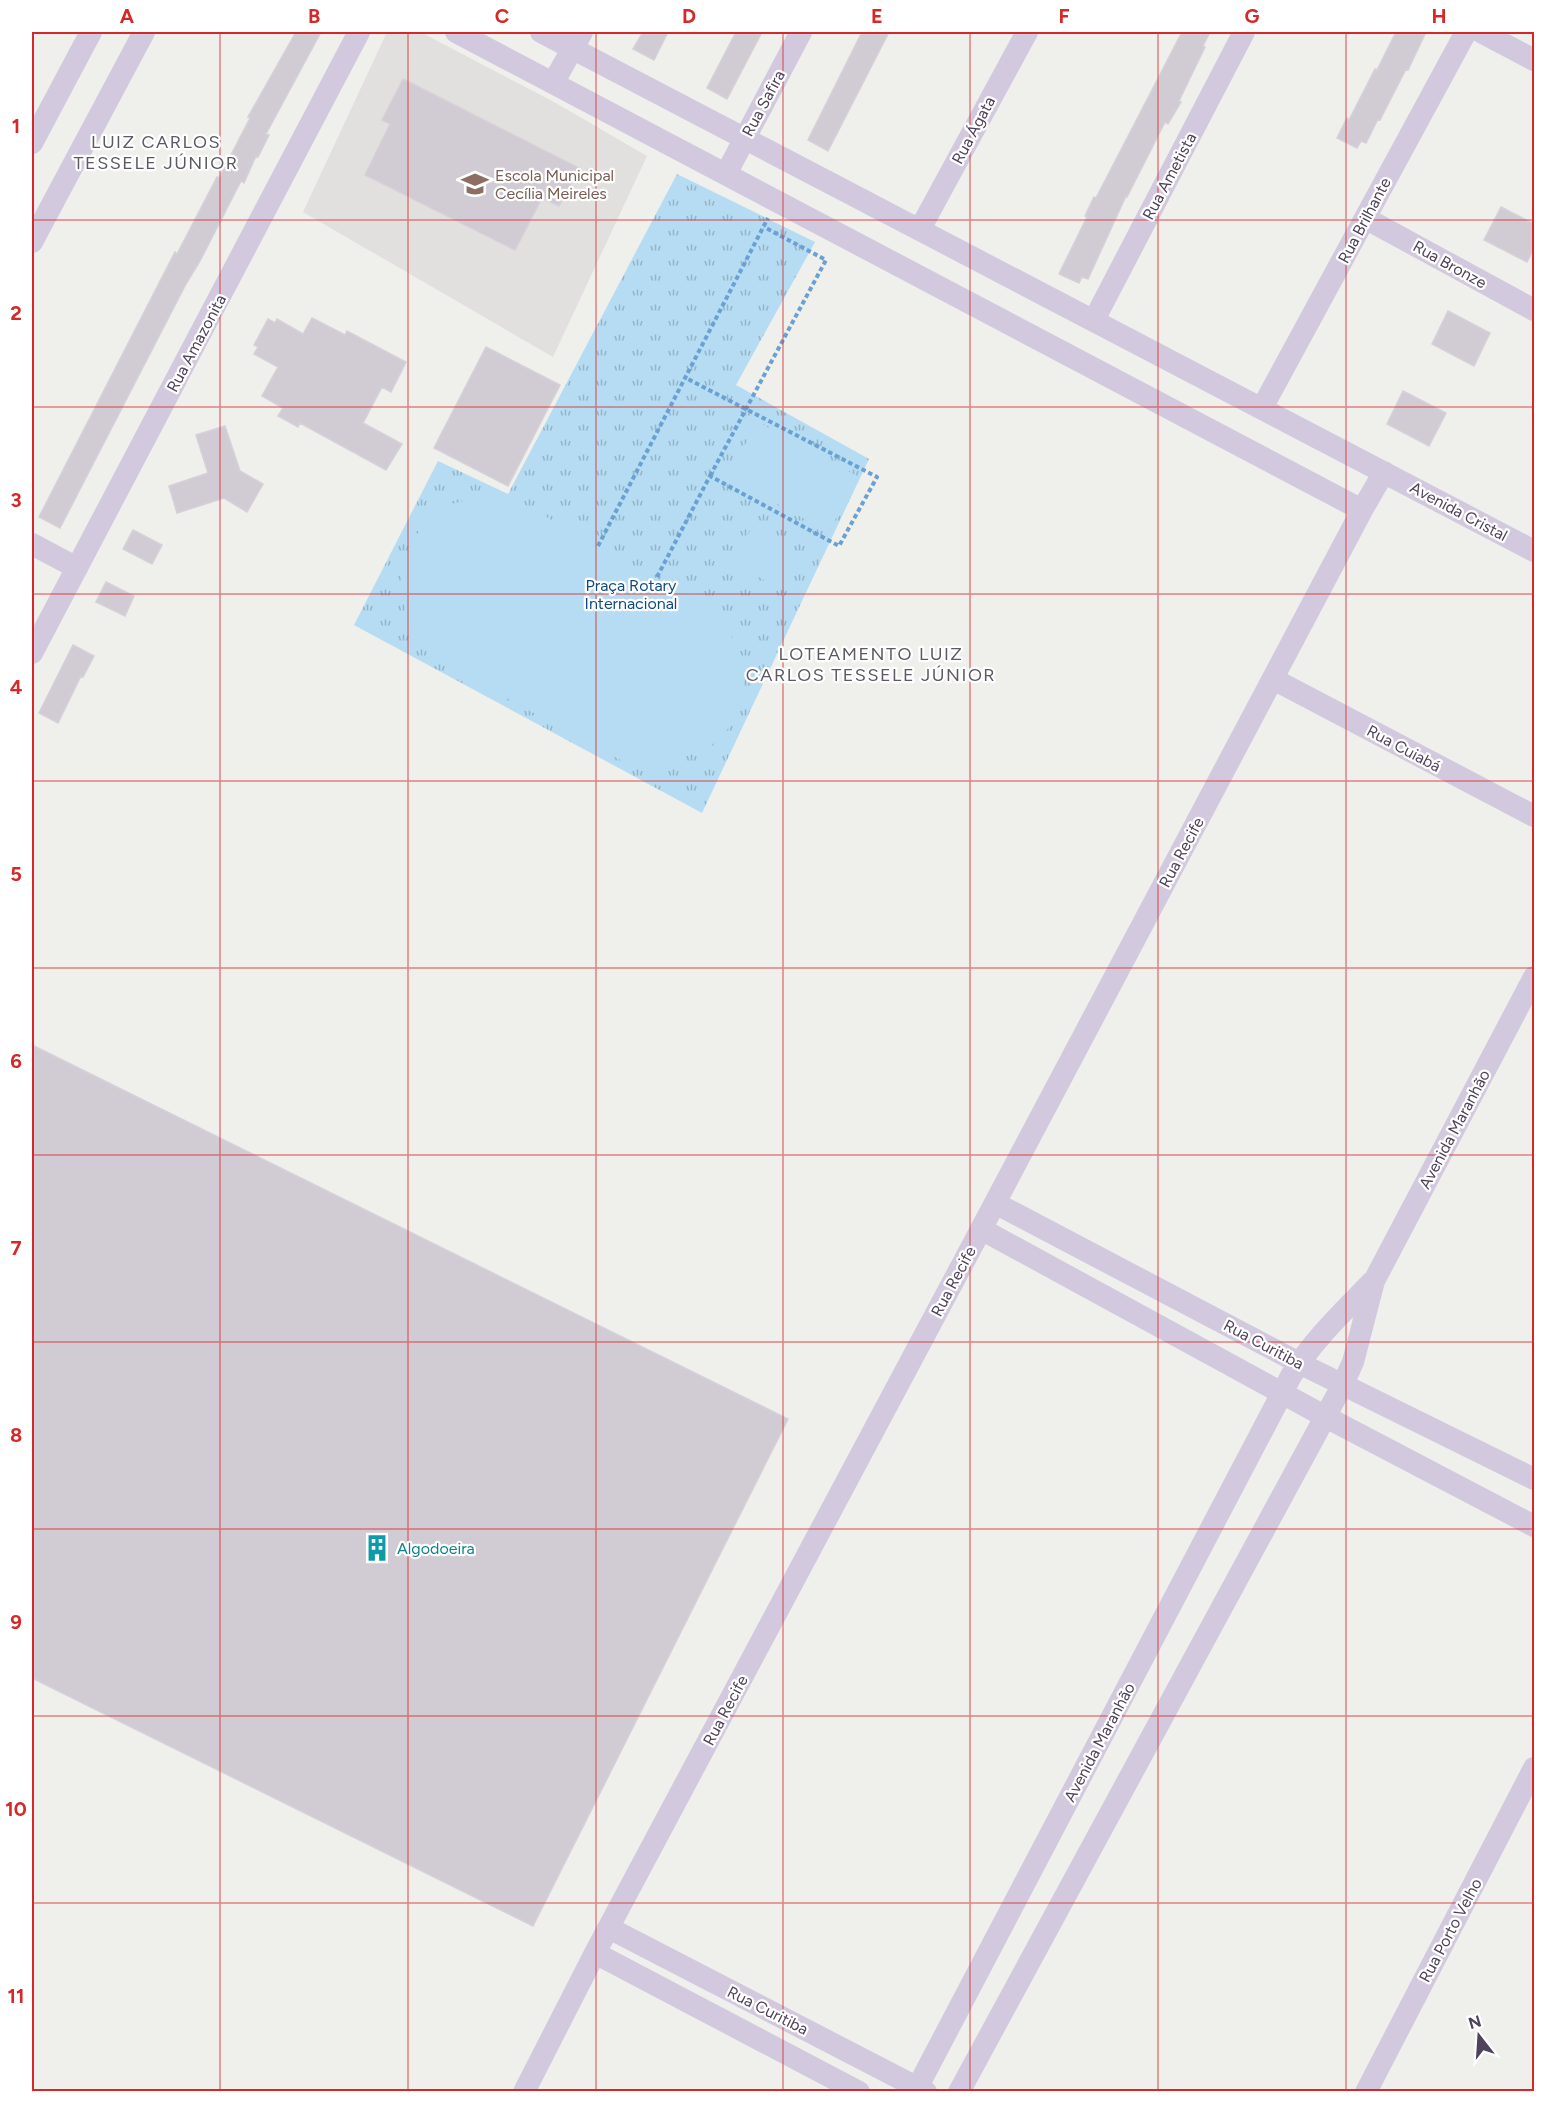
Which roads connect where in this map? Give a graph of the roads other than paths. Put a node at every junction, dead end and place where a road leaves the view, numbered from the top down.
1 (91, 32) edge
2 (144, 32) edge
3 (359, 32) edge
4 (456, 32) edge
5 (542, 32) edge
6 (801, 32) edge
7 (1027, 32) edge
8 (1244, 32) edge
9 (1466, 32) edge
10 (1481, 32) edge
11 (578, 40) edge
12 (1534, 60) edge
13 (553, 82) junction
14 (744, 138) junction
15 (32, 143) edge
16 (726, 174) junction
17 (1365, 218) junction
18 (920, 229) junction
19 (32, 242) edge
20 (1534, 310) edge
21 (1094, 320) junction
22 (1262, 408) junction
23 (1384, 472) junction
24 (1362, 510) junction
25 (32, 544) edge
26 (1534, 551) edge
27 (77, 568) junction
28 (32, 653) edge
29 (1273, 679) junction
30 (1534, 816) edge
31 (1534, 977) edge
32 (995, 1203) junction
33 (981, 1229) junction
34 (1374, 1281) junction
35 (1299, 1362) junction
36 (1343, 1384) junction
37 (1282, 1393) junction
38 (1324, 1416) junction
39 (1534, 1479) edge
40 (1534, 1526) edge
41 (1534, 1768) edge
42 (609, 1928) junction
43 (595, 1953) junction
44 (920, 2090) edge
45 (524, 2091) edge
46 (859, 2091) edge
47 (959, 2091) edge
48 (1366, 2091) edge

1 - 15 street
2 - 19 street
3 - 27 street, Rua Amazonita
4 - 13 street
5 - 11 street, Avenida Cristal
6 - 14 street, Rua Safira
7 - 18 street, Rua Ágata
8 - 21 street, Rua Ametista
9 - 17 street, Rua Brilhante
10 - 12 street
11 - 13 street
11 - 14 street, Avenida Cristal
13 - 16 street
14 - 16 street, Rua Safira
14 - 18 street, Avenida Cristal
16 - 24 street
17 - 20 street, Rua Bronze
17 - 22 street, Rua Brilhante
18 - 21 street, Avenida Cristal
21 - 22 street, Avenida Cristal
22 - 23 street, Avenida Cristal
23 - 24 street, Rua Recife
23 - 26 street, Avenida Cristal
24 - 29 street, Rua Recife
25 - 27 street
27 - 28 street, Rua Amazonita
29 - 30 street, Rua Cuiabá
29 - 32 street, Rua Recife
31 - 34 street, Avenida Maranhão
32 - 33 street, Rua Recife
32 - 35 street, Rua Curitiba
33 - 37 street, Rua Curitiba
33 - 42 street, Rua Recife
34 - 35 street, Avenida Maranhão
34 - 36 street
35 - 36 street, Rua Curitiba
35 - 37 street, Avenida Maranhão
36 - 38 street
36 - 39 street, Rua Curitiba
37 - 38 street, Rua Curitiba
37 - 44 street, Avenida Maranhão
38 - 40 street
38 - 47 street
41 - 48 street, Rua Porto Velho
42 - 43 street, Rua Recife
42 - 44 street, Rua Curitiba
43 - 45 street, Rua Recife
43 - 46 street, Rua Curitiba

